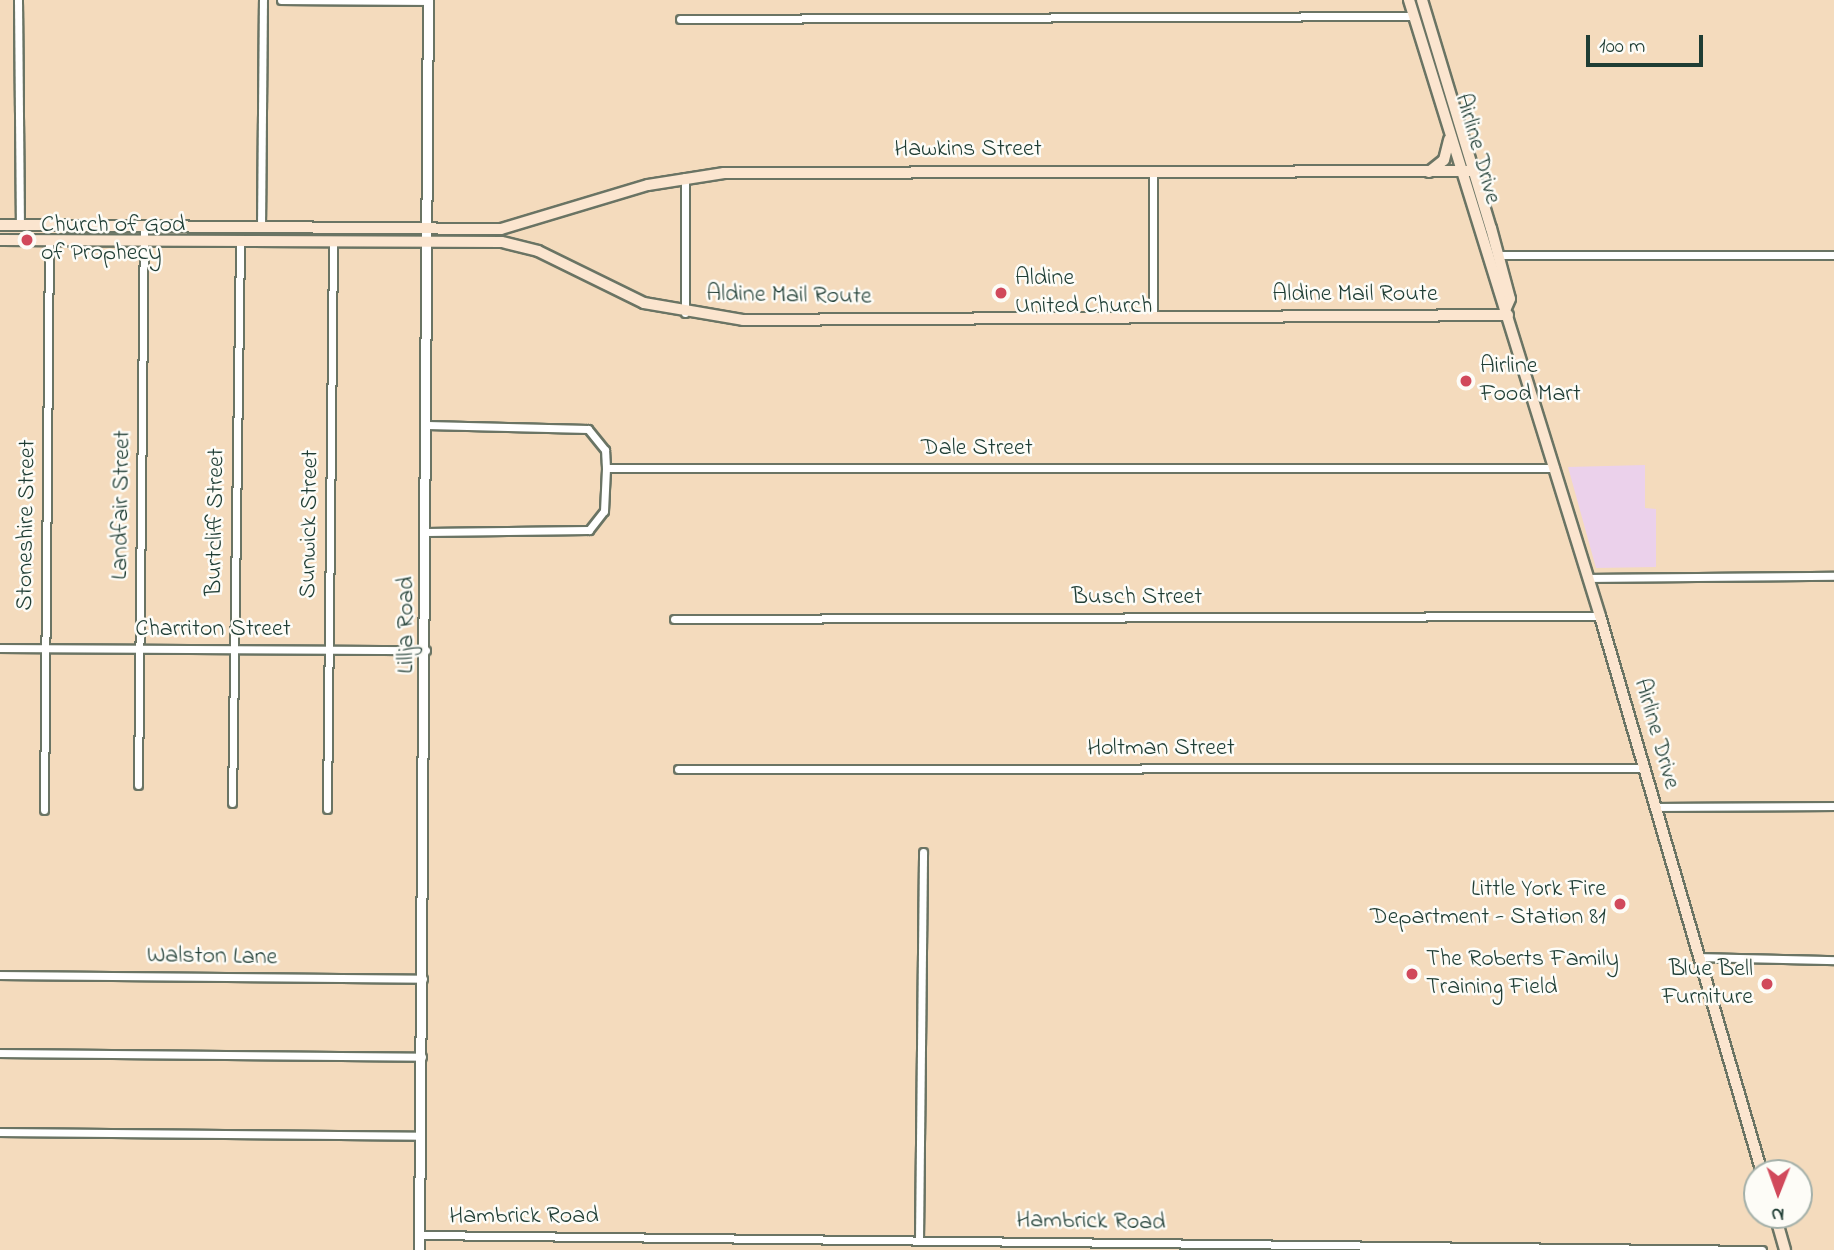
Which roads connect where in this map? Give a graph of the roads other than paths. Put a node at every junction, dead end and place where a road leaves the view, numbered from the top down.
1 (18, 0) edge
2 (264, 0) edge
3 (281, 0) edge
4 (428, 0) edge
5 (1409, 0) edge
6 (1422, 0) edge
7 (1414, 16) junction
8 (680, 19) dead end
9 (1450, 128) junction
10 (1475, 171) junction
11 (1153, 172) junction
12 (1428, 172) junction
13 (1464, 173) junction
14 (685, 177) junction
15 (0, 225) edge
16 (20, 226) junction
17 (144, 226) junction
18 (261, 227) junction
19 (429, 228) junction
20 (0, 240) edge
21 (49, 240) junction
22 (145, 240) junction
23 (333, 241) junction
24 (240, 242) junction
25 (429, 242) junction
26 (1499, 255) junction
27 (1834, 255) edge
28 (1507, 312) junction
29 (685, 313) junction
30 (1153, 317) junction
31 (427, 425) junction
32 (606, 468) junction
33 (1555, 468) junction
34 (426, 532) junction
35 (1834, 576) edge
36 (1588, 578) junction
37 (1600, 616) junction
38 (674, 619) dead end
39 (0, 648) edge
40 (45, 648) junction
41 (139, 649) junction
42 (233, 650) junction
43 (328, 650) junction
44 (426, 650) junction
45 (1644, 768) junction
46 (678, 769) dead end
47 (138, 785) dead end
48 (232, 803) dead end
49 (1834, 806) edge
50 (1655, 807) junction
51 (327, 809) dead end
52 (44, 810) dead end
53 (923, 852) dead end
54 (1699, 957) junction
55 (1834, 960) edge
56 (0, 975) edge
57 (423, 979) junction
58 (0, 1053) edge
59 (422, 1057) junction
60 (0, 1132) edge
61 (421, 1136) junction
62 (1758, 1159) edge
63 (1778, 1229) edge
64 (419, 1235) junction
65 (919, 1239) junction
66 (419, 1250) edge
67 (1762, 1250) edge
68 (1785, 1250) edge

1 - 16 street
2 - 18 street
3 - 4 street
4 - 19 street, Lillja Road
5 - 7 main road, Airline Drive
6 - 10 main road, Airline Drive
7 - 8 street
7 - 9 main road, Airline Drive
9 - 12 main road
9 - 13 main road, Airline Drive
10 - 13 main road, Hawkins Street
10 - 26 main road, Airline Drive
11 - 12 main road, Hawkins Street
11 - 14 main road, Hawkins Street
11 - 30 street
12 - 13 main road, Hawkins Street
13 - 28 main road, Airline Drive
14 - 19 main road, Hawkins Street
14 - 29 street
15 - 16 main road
16 - 17 main road
17 - 18 main road
17 - 22 street, Landfair Street
18 - 19 main road
19 - 25 street, Lillja Road
20 - 21 main road, Aldine Mail Route
21 - 22 main road, Aldine Mail Route
21 - 40 street, Stoneshire Street
22 - 24 main road, Aldine Mail Route
22 - 41 street, Landfair Street
23 - 24 main road, Aldine Mail Route
23 - 25 main road, Aldine Mail Route
23 - 43 street, Sunwick Street
24 - 42 street, Burtcliff Street
25 - 29 main road, Aldine Mail Route
25 - 31 street, Lillja Road
26 - 27 street
26 - 28 main road, Airline Drive
28 - 30 main road, Aldine Mail Route
28 - 33 main road, Airline Drive
29 - 30 main road, Aldine Mail Route
31 - 32 street
31 - 34 street, Lillja Road
32 - 33 street, Dale Street
32 - 34 street
33 - 36 main road, Airline Drive
34 - 44 street, Lillja Road
35 - 36 street
36 - 37 main road, Airline Drive
37 - 38 street, Busch Street
37 - 45 main road, Airline Drive
39 - 40 street, Charriton Street
40 - 41 street, Charriton Street
40 - 52 street, Stoneshire Street
41 - 42 street, Charriton Street
41 - 47 street, Landfair Street
42 - 43 street, Charriton Street
42 - 48 street, Burtcliff Street
43 - 44 street, Charriton Street
43 - 51 street, Sunwick Street
44 - 57 street, Lillja Road
45 - 46 street, Holtman Street
45 - 50 main road, Airline Drive
49 - 50 street
50 - 54 main road, Airline Drive
53 - 65 street
54 - 55 street
54 - 62 main road, Airline Drive
56 - 57 street, Walston Lane
57 - 59 street, Lillja Road
58 - 59 street
59 - 61 street, Lillja Road
60 - 61 street
61 - 64 street, Lillja Road
63 - 68 main road
64 - 65 street, Hambrick Road
64 - 66 street, Lillja Road
65 - 67 street, Hambrick Road

